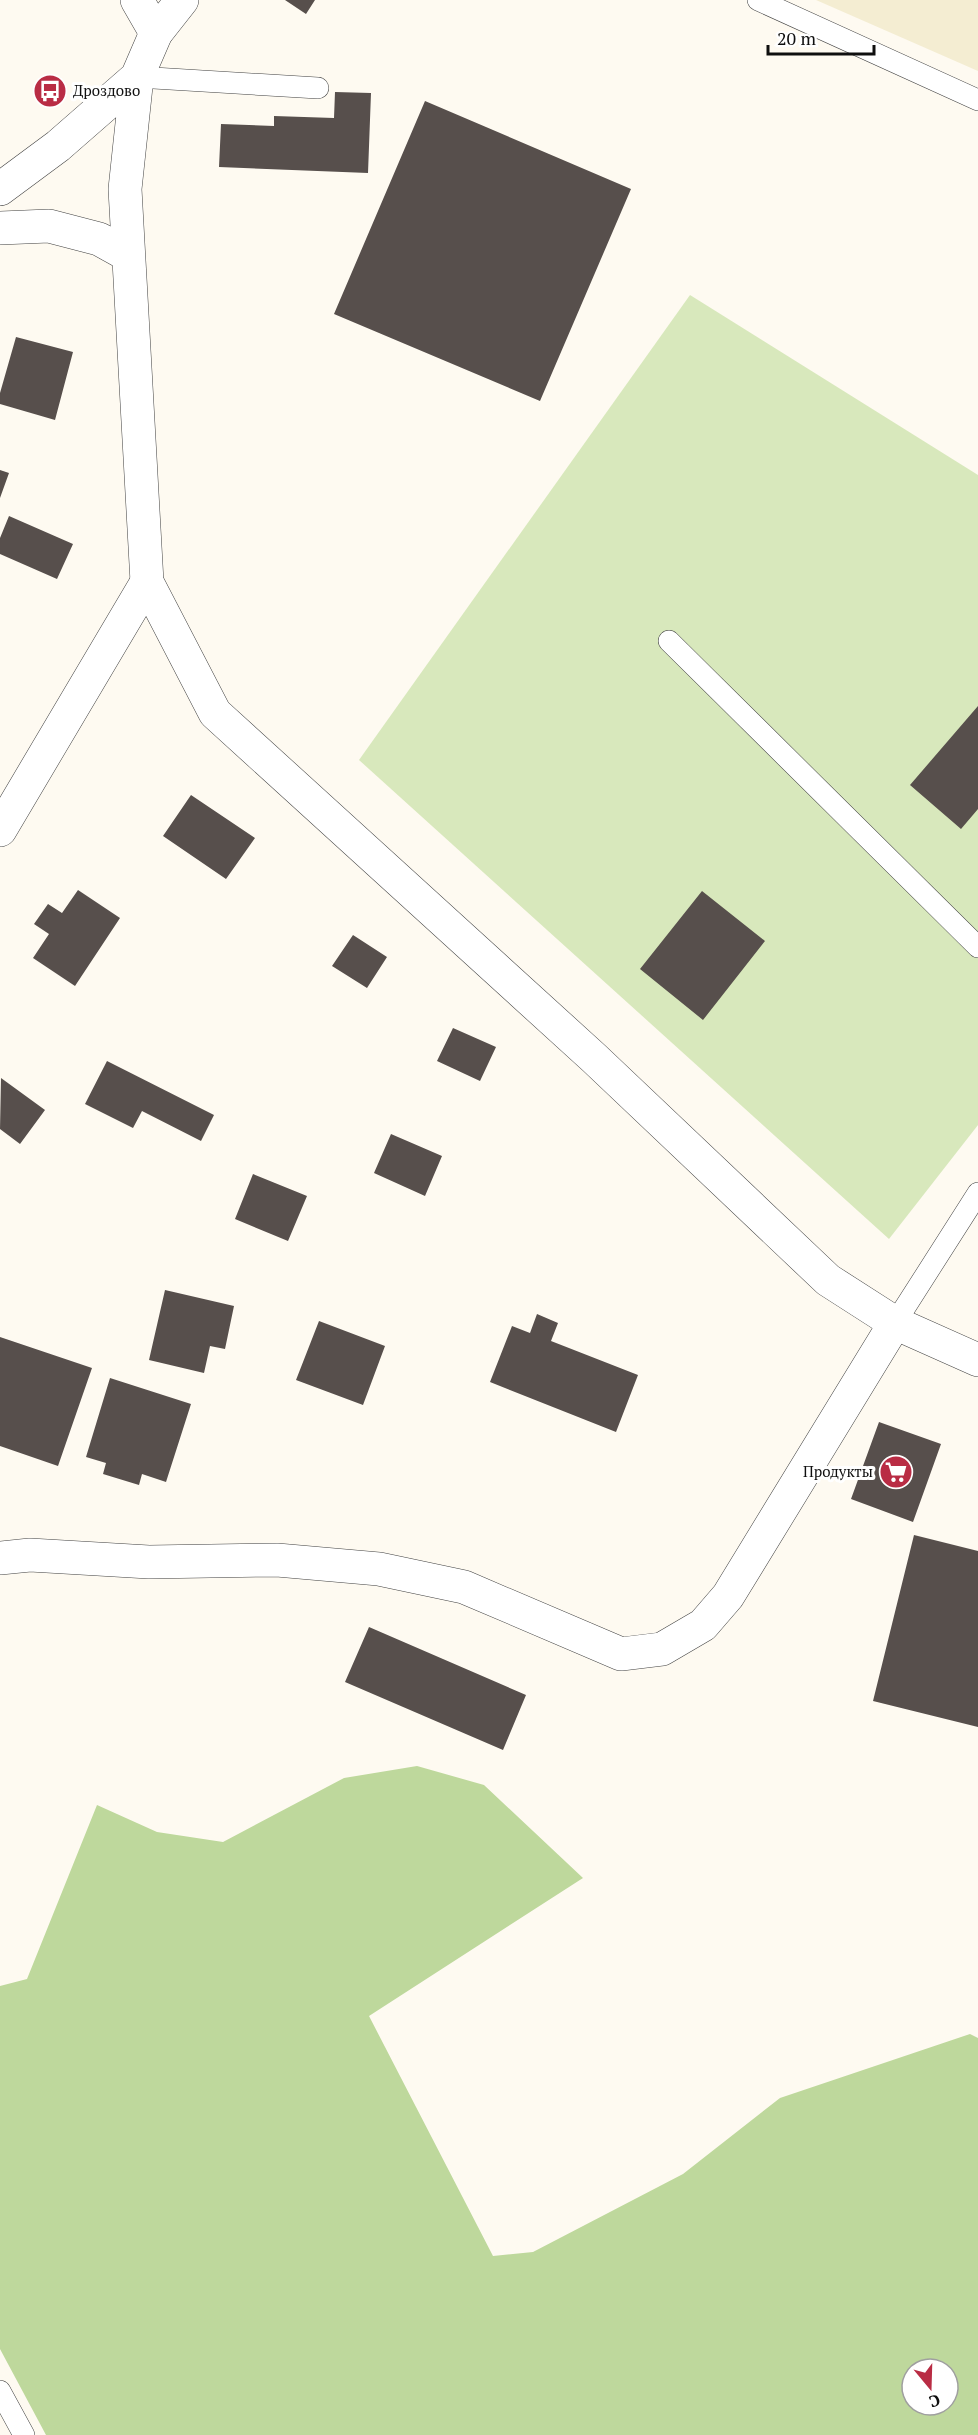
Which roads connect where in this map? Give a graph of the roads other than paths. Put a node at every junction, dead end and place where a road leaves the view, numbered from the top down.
1 (137, 0) edge
2 (182, 0) edge
3 (758, 0) edge
4 (156, 33) junction
5 (137, 77) junction
6 (318, 88) dead end
7 (978, 100) edge
8 (0, 189) edge
9 (0, 228) edge
10 (128, 255) junction
11 (147, 582) junction
12 (669, 641) dead end
13 (0, 830) edge
14 (978, 947) edge
15 (978, 1194) edge
16 (895, 1323) junction
17 (978, 1360) edge
18 (0, 1558) edge
19 (0, 2391) edge
20 (24, 2435) edge

1 - 4 street
2 - 4 street
3 - 7 lane
4 - 5 street
5 - 6 lane
5 - 8 street
5 - 10 street
9 - 10 street
10 - 11 street
11 - 13 street
11 - 16 street
12 - 14 lane
15 - 16 lane
16 - 17 street
16 - 18 street
19 - 20 lane

